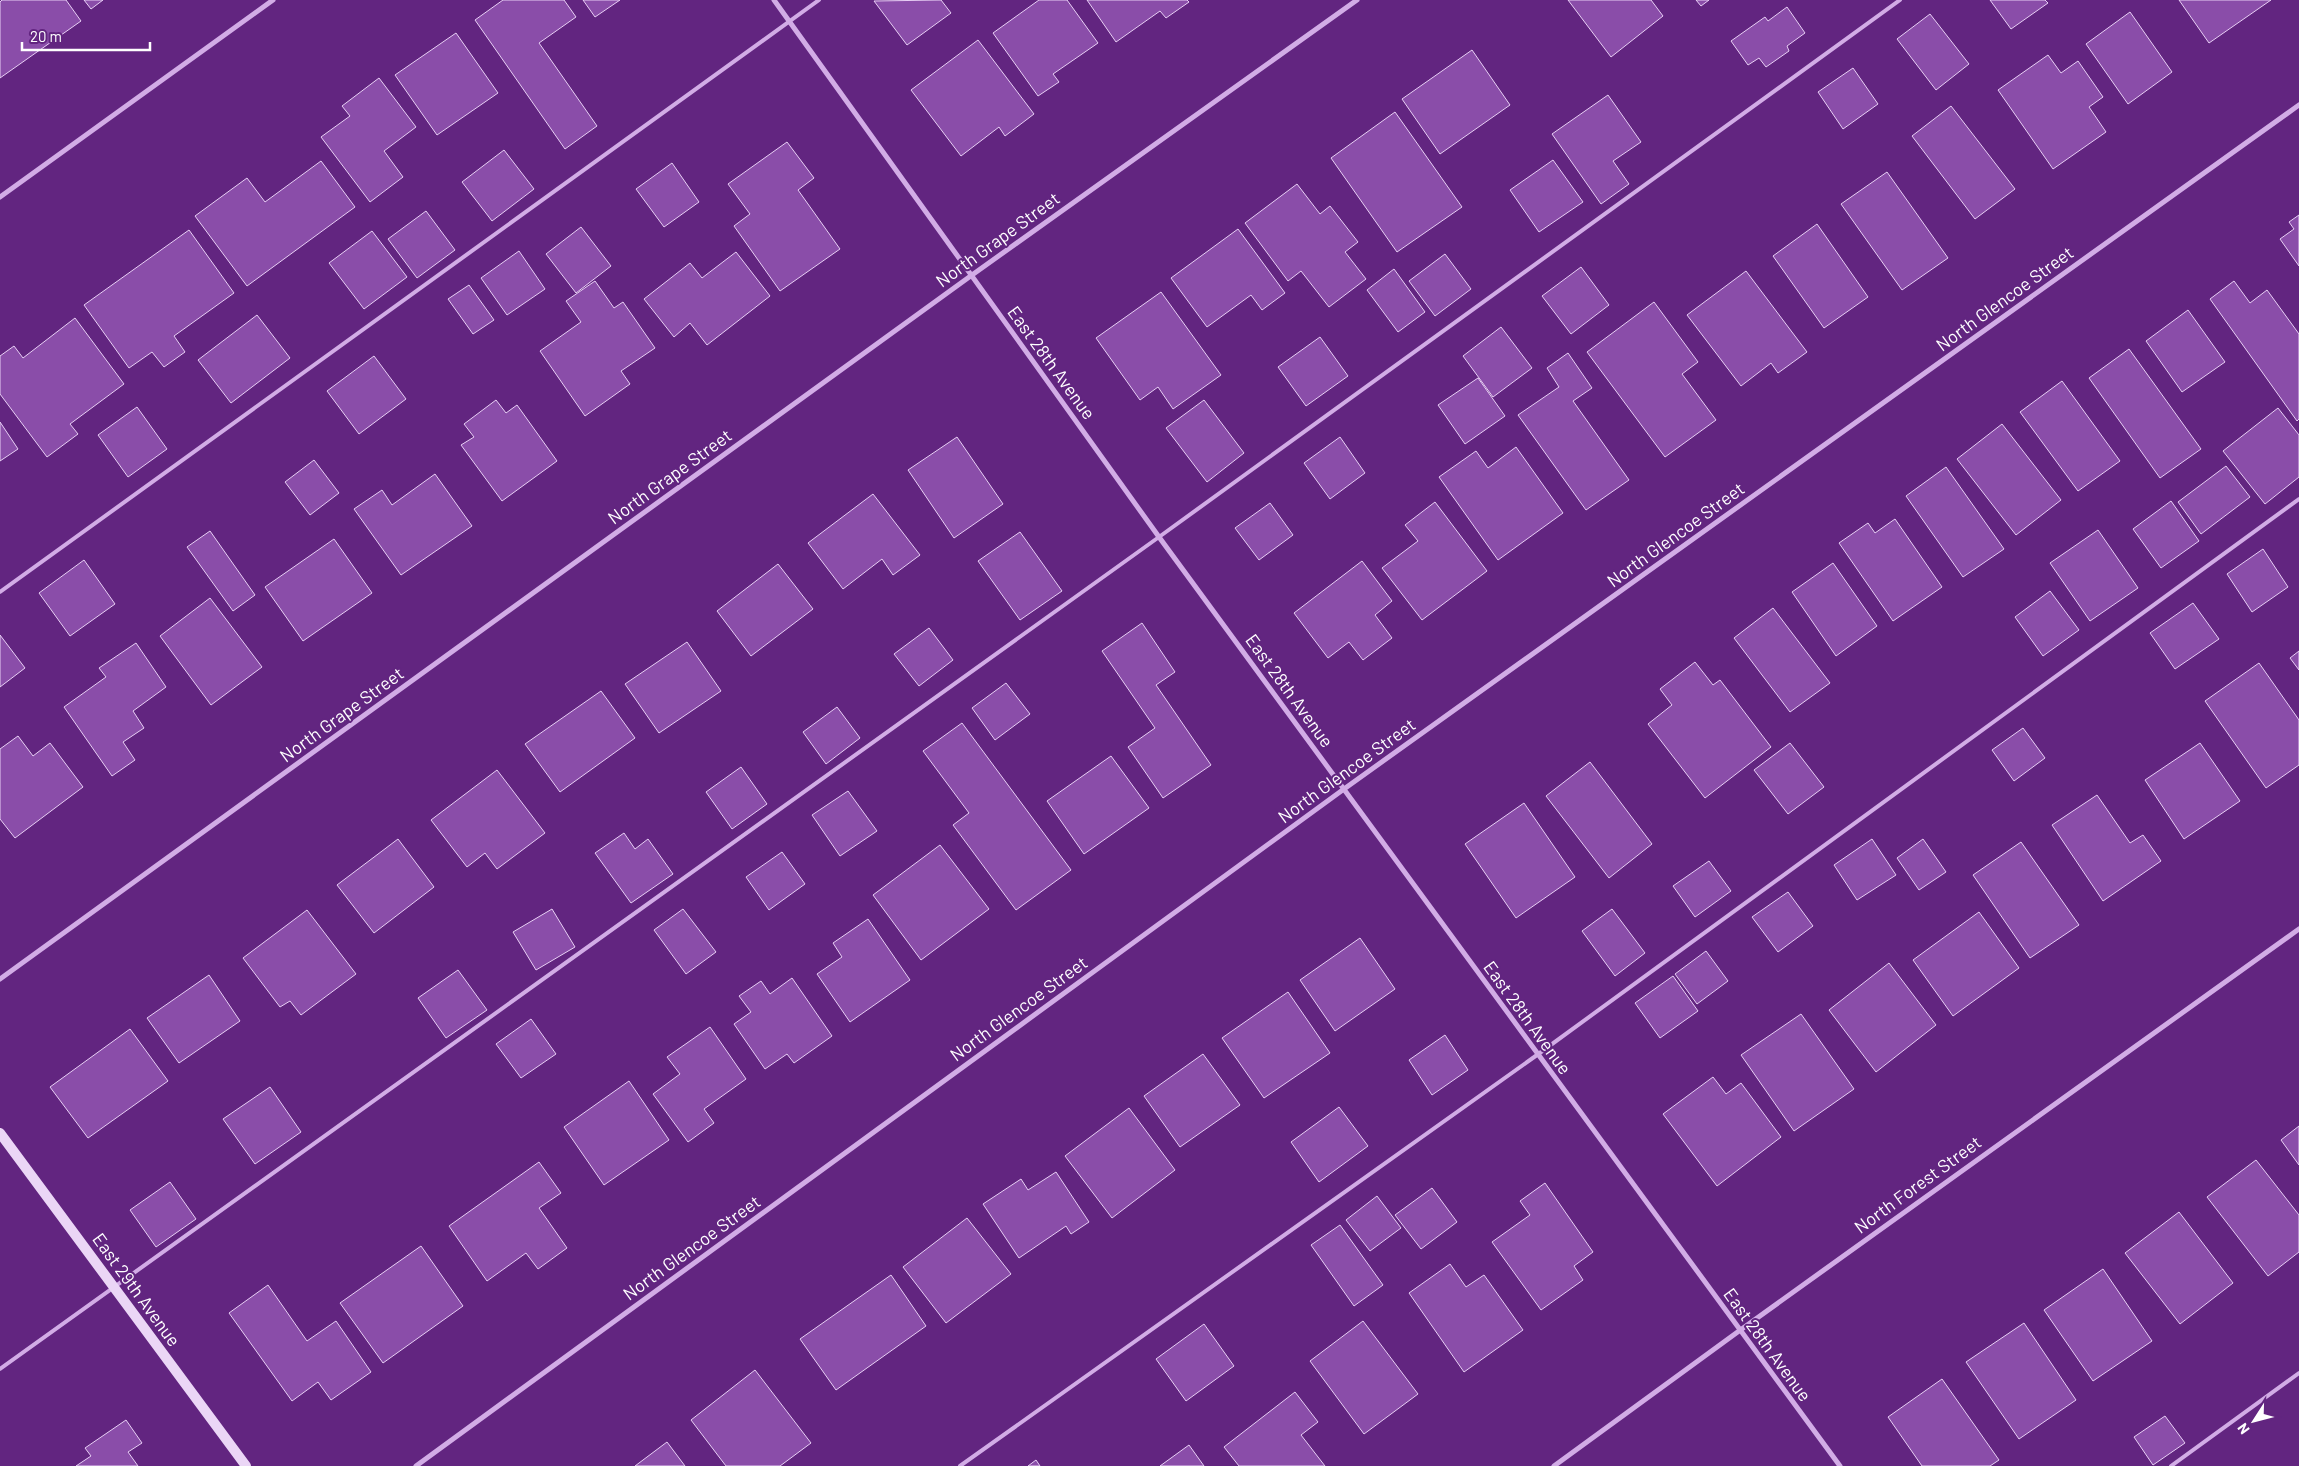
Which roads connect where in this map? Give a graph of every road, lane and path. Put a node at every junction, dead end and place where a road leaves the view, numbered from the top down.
1 (273, 0) edge
2 (774, 0) edge
3 (819, 0) edge
4 (1357, 0) edge
5 (1900, 0) edge
6 (790, 21) junction
7 (2299, 105) edge
8 (0, 197) edge
9 (972, 275) junction
10 (2299, 499) edge
11 (1159, 537) junction
12 (0, 592) edge
13 (1344, 789) junction
14 (2299, 929) edge
15 (0, 979) edge
16 (1537, 1055) junction
17 (0, 1133) edge
18 (114, 1287) junction
19 (1739, 1331) junction
20 (0, 1369) edge
21 (2299, 1373) edge
22 (246, 1466) edge
23 (416, 1466) edge
24 (960, 1466) edge
25 (1554, 1466) edge
26 (1840, 1466) edge
27 (2171, 1466) edge

1 - 8 street
2 - 6 street, East 28th Avenue
3 - 6 lane
4 - 9 street, North Grape Street
5 - 11 lane
6 - 9 street, East 28th Avenue
6 - 12 lane
7 - 13 street, North Glencoe Street
9 - 11 street, East 28th Avenue
9 - 15 street, North Grape Street
10 - 16 lane
11 - 13 street, East 28th Avenue
11 - 18 lane
13 - 16 street, East 28th Avenue
13 - 23 street, North Glencoe Street
14 - 19 street, North Forest Street
16 - 19 street, East 28th Avenue
16 - 24 lane
17 - 18 street, East 29th Avenue
18 - 20 lane
18 - 22 street, East 29th Avenue
19 - 25 street, North Forest Street
19 - 26 street, East 28th Avenue
21 - 27 lane

